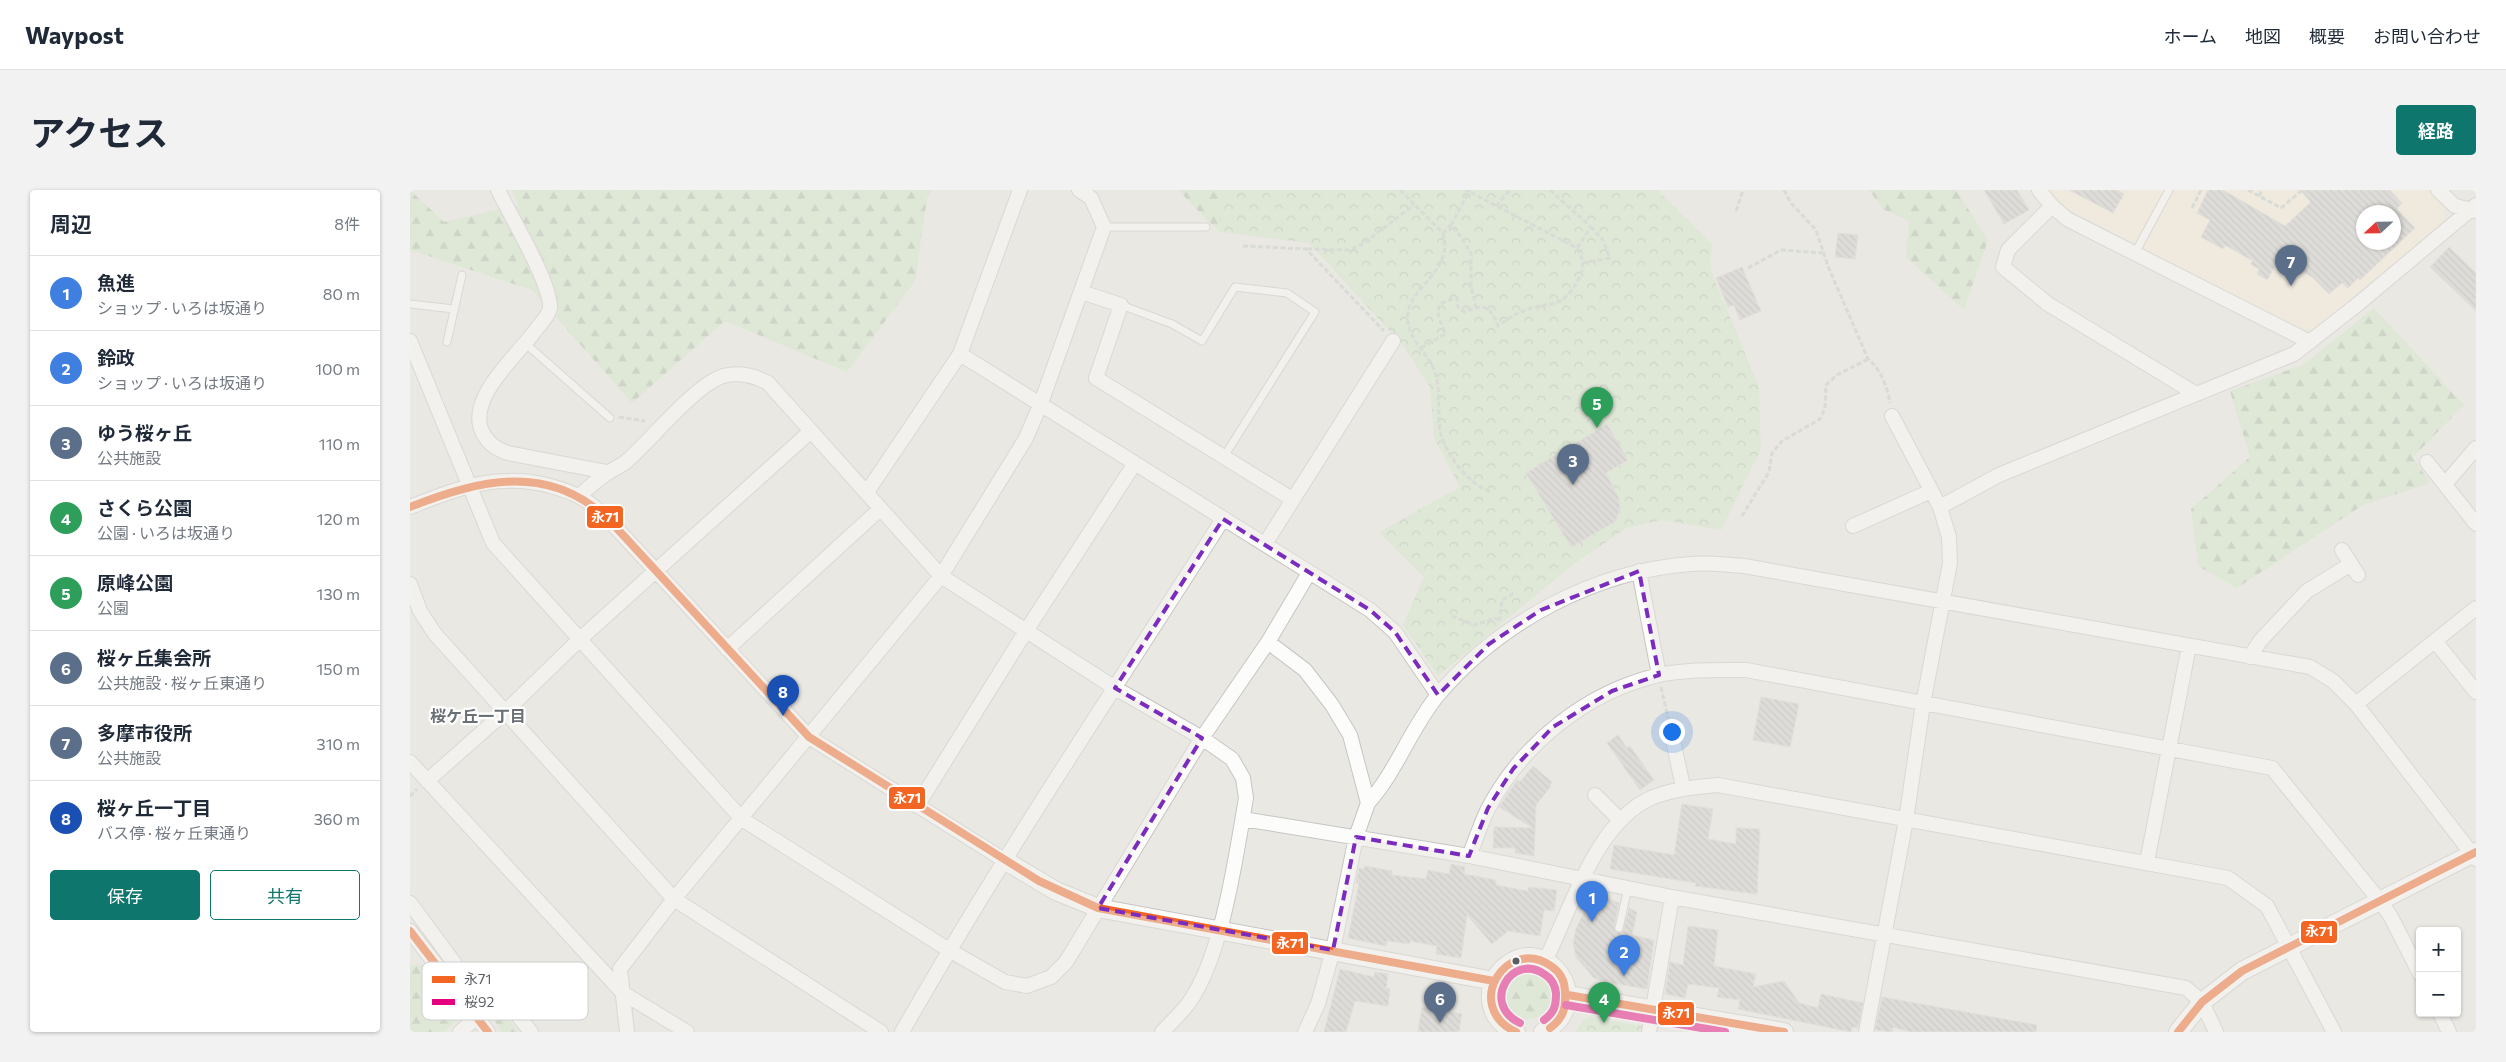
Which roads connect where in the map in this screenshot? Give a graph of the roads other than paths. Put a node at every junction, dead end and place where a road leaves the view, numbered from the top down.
1 (498, 190) edge
2 (1020, 190) edge
3 (1079, 190) edge
4 (2039, 190) edge
5 (2169, 190) edge
6 (2438, 190) edge
7 (2052, 206) junction
8 (2475, 208) edge
9 (1104, 227) junction
10 (1206, 227) dead end
11 (2135, 253) junction
12 (462, 276) dead end
13 (1081, 292) junction
14 (410, 304) edge
15 (1121, 305) junction
16 (454, 309) junction
17 (410, 341) edge
18 (448, 342) dead end
19 (1393, 342) road end
20 (2310, 342) junction
21 (526, 344) junction
22 (960, 354) junction
23 (2196, 394) junction
24 (1041, 403) junction
25 (1892, 416) dead end
26 (610, 418) road end
27 (811, 431) junction
28 (2476, 448) edge
29 (1225, 456) junction
30 (2427, 462) dead end
31 (1135, 463) junction
32 (607, 472) junction
33 (2445, 484) junction
34 (468, 485) junction
35 (1931, 490) junction
36 (867, 492) junction
37 (578, 496) junction
38 (1292, 499) junction
39 (410, 507) edge
40 (1940, 507) junction
41 (880, 509) junction
42 (1223, 519) junction
43 (2474, 519) edge
44 (1853, 526) dead end
45 (1265, 544) junction
46 (2342, 550) dead end
47 (656, 570) junction
48 (1639, 571) junction
49 (1310, 573) junction
50 (941, 576) junction
51 (410, 584) edge
52 (1944, 602) junction
53 (2476, 608) edge
54 (1026, 631) junction
55 (579, 640) junction
56 (2435, 641) junction
57 (1268, 642) junction
58 (2189, 646) junction
59 (727, 649) junction
60 (2250, 657) junction
61 (1659, 675) junction
62 (1115, 688) junction
63 (2476, 692) edge
64 (1438, 696) junction
65 (1923, 704) junction
66 (2356, 704) junction
67 (504, 712) junction
68 (1671, 731) road end
69 (809, 737) junction
70 (1202, 738) junction
71 (2169, 747) junction
72 (410, 762) edge
73 (427, 781) junction
74 (1684, 788) junction
75 (1595, 795) dead end
76 (1368, 803) junction
77 (916, 806) junction
78 (742, 819) junction
79 (1242, 819) junction
80 (1620, 820) junction
81 (1906, 820) junction
82 (1356, 837) junction
83 (2475, 855) edge
84 (1469, 856) junction
85 (1004, 860) junction
86 (2147, 862) junction
87 (1582, 879) junction
88 (1628, 888) junction
89 (1672, 897) junction
90 (674, 899) junction
91 (2380, 901) junction
92 (410, 903) edge
93 (1098, 908) junction
94 (1619, 928) dead end
95 (1220, 930) junction
96 (410, 931) edge
97 (1883, 933) junction
98 (2290, 946) junction
99 (949, 950) junction
100 (1333, 950) junction
101 (1545, 961) junction
102 (434, 962) edge
103 (454, 962) edge
104 (2419, 972) edge
105 (1494, 981) junction
106 (623, 993) junction
107 (1568, 995) junction
108 (2202, 1002) junction
109 (1653, 1009) junction
110 (2442, 1017) edge
111 (474, 1020) edge
112 (479, 1020) edge
113 (521, 1020) edge
114 (1510, 1031) edge
115 (460, 1032) edge
116 (488, 1032) edge
117 (531, 1032) edge
118 (627, 1032) edge
119 (687, 1032) edge
120 (881, 1032) edge
121 (902, 1032) edge
122 (1162, 1032) edge
123 (1304, 1032) edge
124 (1543, 1032) edge
125 (1649, 1032) edge
126 (1784, 1032) edge
127 (1866, 1032) edge
128 (2178, 1032) edge
129 (2216, 1032) edge
130 (2334, 1032) edge
131 (2449, 1032) edge

1 - 21 street
2 - 22 street
3 - 9 street
4 - 7 street
5 - 11 lane
6 - 8 street
7 - 11 street
7 - 23 street
8 - 20 street
9 - 10 lane
9 - 13 street
11 - 20 street
12 - 16 lane
13 - 15 street
13 - 24 street
14 - 16 lane
15 - 29 street
15 - 29 lane
16 - 18 lane
17 - 34 street
19 - 38 street
20 - 23 street
21 - 26 lane
21 - 32 street
22 - 24 street
22 - 36 street
23 - 40 street
24 - 31 street
24 - 50 street
25 - 35 street
27 - 32 street
27 - 36 street
27 - 47 street
28 - 33 street
29 - 38 street
30 - 33 street
31 - 42 street
31 - 54 street
32 - 37 street
33 - 43 street
34 - 37 street
34 - 39 street
34 - 55 street
35 - 40 street
35 - 44 street
36 - 41 street
37 - 47 street
38 - 45 street
40 - 52 street
41 - 50 street
41 - 59 street
42 - 45 street
42 - 62 street
45 - 49 street
46 - 60 street
47 - 55 street
47 - 59 street
48 - 52 street
48 - 61 street
48 - 64 street
49 - 57 street
49 - 64 street
50 - 54 street
50 - 69 street
51 - 67 street
52 - 58 street
52 - 65 street
53 - 56 street
54 - 62 street
54 - 77 street
55 - 67 street
55 - 78 street
56 - 63 street
56 - 66 street
57 - 70 street
57 - 76 street
58 - 60 street
58 - 71 street
59 - 69 street
60 - 66 street
61 - 65 street
61 - 84 street
62 - 70 street
62 - 85 street
64 - 76 street
65 - 71 street
65 - 81 street
66 - 83 street
67 - 73 street
67 - 90 street
68 - 74 street
69 - 77 street
69 - 78 street
70 - 79 street
70 - 93 street
71 - 86 street
71 - 91 street
72 - 73 street
73 - 106 street
74 - 80 street
74 - 81 street
75 - 80 street
76 - 82 street
77 - 85 street
78 - 90 street
78 - 99 street
79 - 82 street
79 - 95 street
80 - 87 street
81 - 86 street
81 - 97 street
82 - 84 street
82 - 100 street
83 - 91 street
84 - 87 street
85 - 93 street
85 - 99 street
86 - 98 street
87 - 88 street
87 - 101 street
88 - 89 street
88 - 94 lane
89 - 97 street
89 - 109 street
90 - 106 street
90 - 120 street
91 - 98 street
91 - 104 street
92 - 103 street
93 - 95 street
93 - 99 street
95 - 100 street
95 - 122 street
96 - 102 street
97 - 108 street
97 - 127 street
98 - 108 street
98 - 130 street
99 - 121 street
100 - 105 street
100 - 123 street
101 - 105 street
101 - 107 street
105 - 114 street
106 - 118 street
106 - 119 street
107 - 109 street
107 - 124 street
108 - 128 street
108 - 129 street
109 - 125 street
109 - 126 street
110 - 131 street
111 - 115 street
112 - 116 street
113 - 117 street

